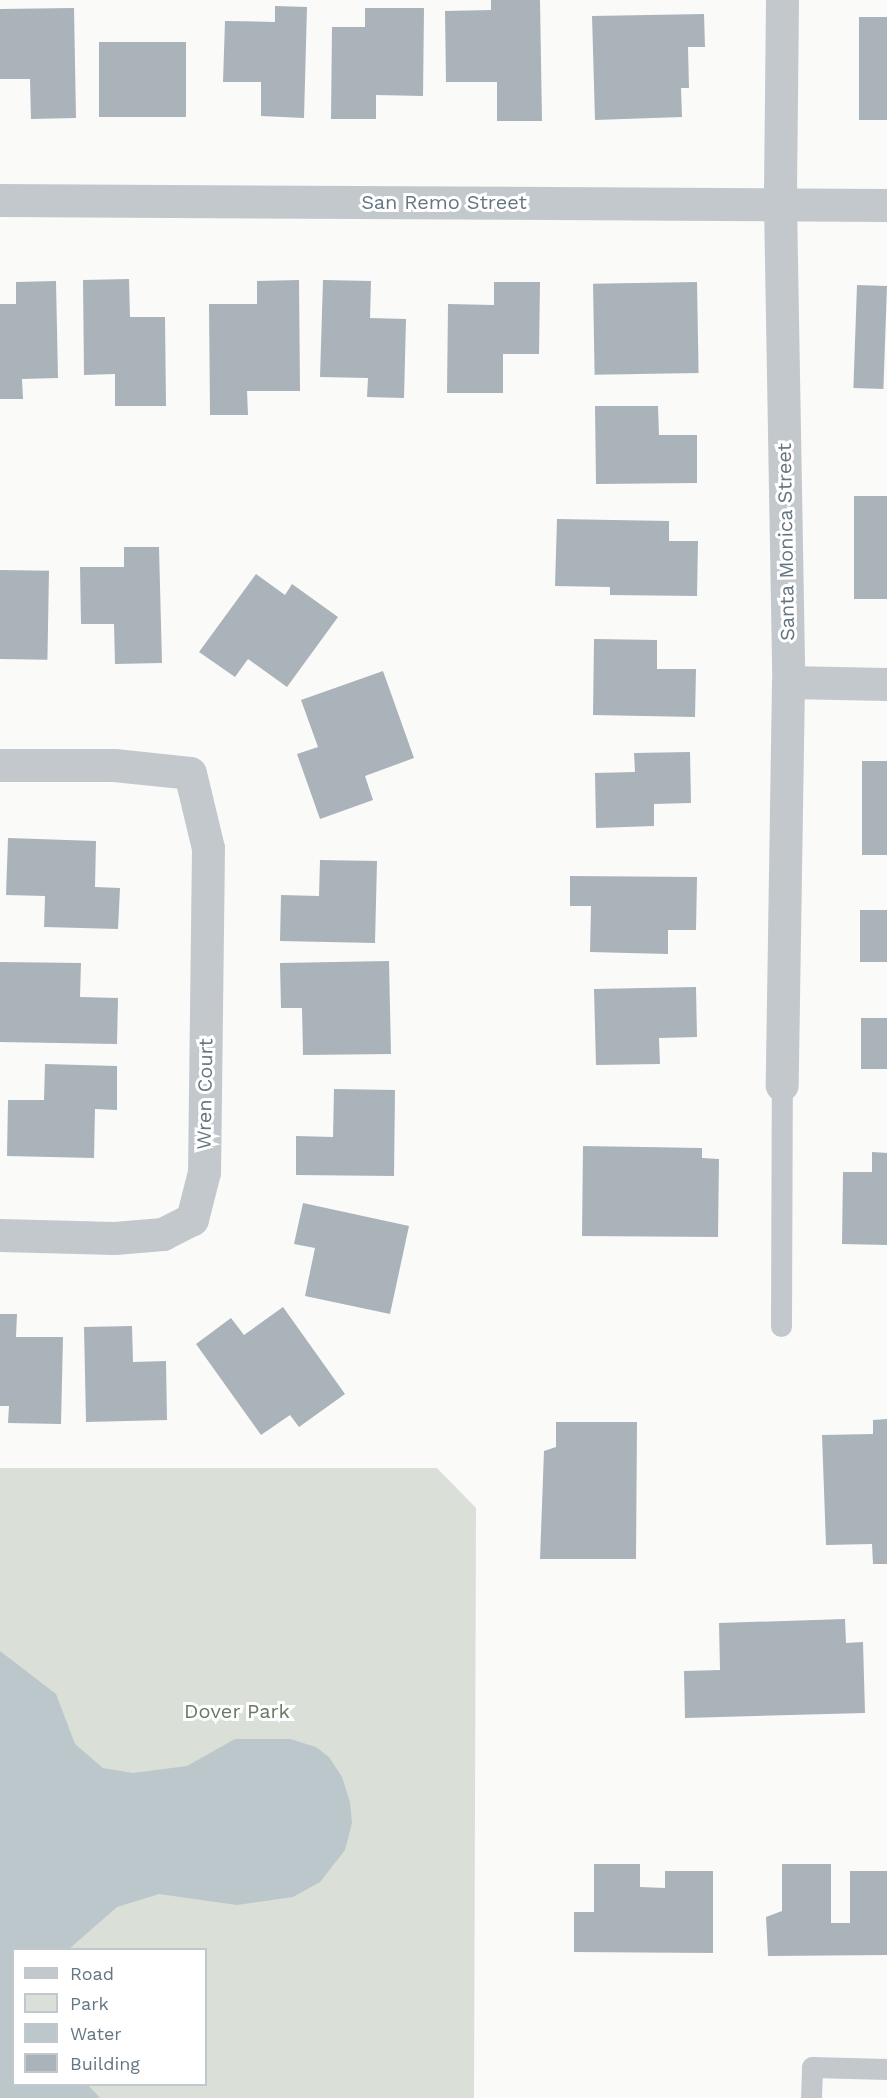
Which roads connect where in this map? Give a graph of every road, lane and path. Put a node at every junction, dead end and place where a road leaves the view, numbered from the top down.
1 (782, 0) edge
2 (0, 200) edge
3 (780, 204) junction
4 (887, 205) edge
5 (788, 682) junction
6 (887, 684) edge
7 (0, 765) edge
8 (782, 1085) joint
9 (0, 1235) edge
10 (781, 1326) dead end
11 (887, 2069) edge
12 (811, 2098) edge

1 - 3 street, Santa Monica Street
2 - 3 street, San Remo Street
3 - 4 street, San Remo Street
3 - 5 street, Santa Monica Street
5 - 6 street
5 - 8 street, Santa Monica Street
7 - 9 street, Wren Court
8 - 10 lane
11 - 12 lane

